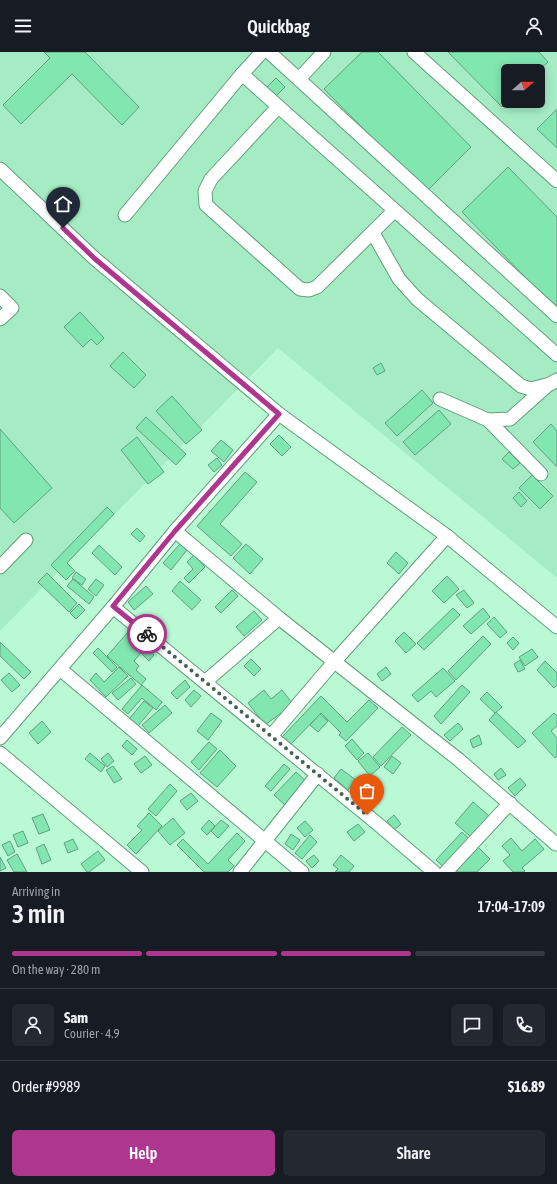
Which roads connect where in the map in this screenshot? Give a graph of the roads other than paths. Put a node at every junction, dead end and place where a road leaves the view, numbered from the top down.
1 (269, 52) edge
2 (324, 52) edge
3 (414, 52) edge
4 (255, 55) edge
5 (242, 74) junction
6 (299, 79) junction
7 (278, 107) junction
8 (0, 169) edge
9 (557, 181) edge
10 (394, 211) junction
11 (125, 215) dead end
12 (373, 233) junction
13 (0, 296) edge
14 (557, 316) edge
15 (0, 319) edge
16 (556, 353) edge
17 (553, 382) edge
18 (440, 399) dead end
19 (279, 414) junction
20 (488, 420) junction
21 (510, 420) junction
22 (508, 441) junction
23 (541, 474) dead end
24 (175, 531) junction
25 (447, 536) junction
26 (26, 540) dead end
27 (0, 567) edge
28 (113, 606) junction
29 (279, 618) junction
30 (557, 627) edge
31 (334, 662) junction
32 (60, 669) junction
33 (205, 682) junction
34 (271, 736) junction
35 (0, 738) edge
36 (0, 753) edge
37 (318, 774) junction
38 (510, 803) junction
39 (265, 840) junction
40 (556, 844) edge
41 (142, 872) edge
42 (240, 872) edge
43 (302, 872) edge
44 (434, 872) edge
45 (446, 872) edge

1 - 6 street
2 - 6 street
3 - 9 street
4 - 5 street
5 - 7 street
5 - 11 street
6 - 14 street
7 - 10 street
7 - 12 street
8 - 19 street
10 - 12 street
10 - 16 street
12 - 17 street
13 - 15 street
17 - 21 street
18 - 20 street
19 - 24 street
19 - 25 street
20 - 21 street
20 - 22 street
21 - 22 street
22 - 23 street
24 - 28 street
24 - 29 street
25 - 30 street
25 - 31 street
26 - 27 street
28 - 32 street
28 - 33 street
29 - 31 street
29 - 33 street
31 - 34 street
31 - 38 street
32 - 35 street
32 - 39 street
33 - 34 street
34 - 37 street
36 - 41 street
37 - 39 street
37 - 44 street
38 - 40 street
38 - 45 street
39 - 42 street
39 - 43 street

